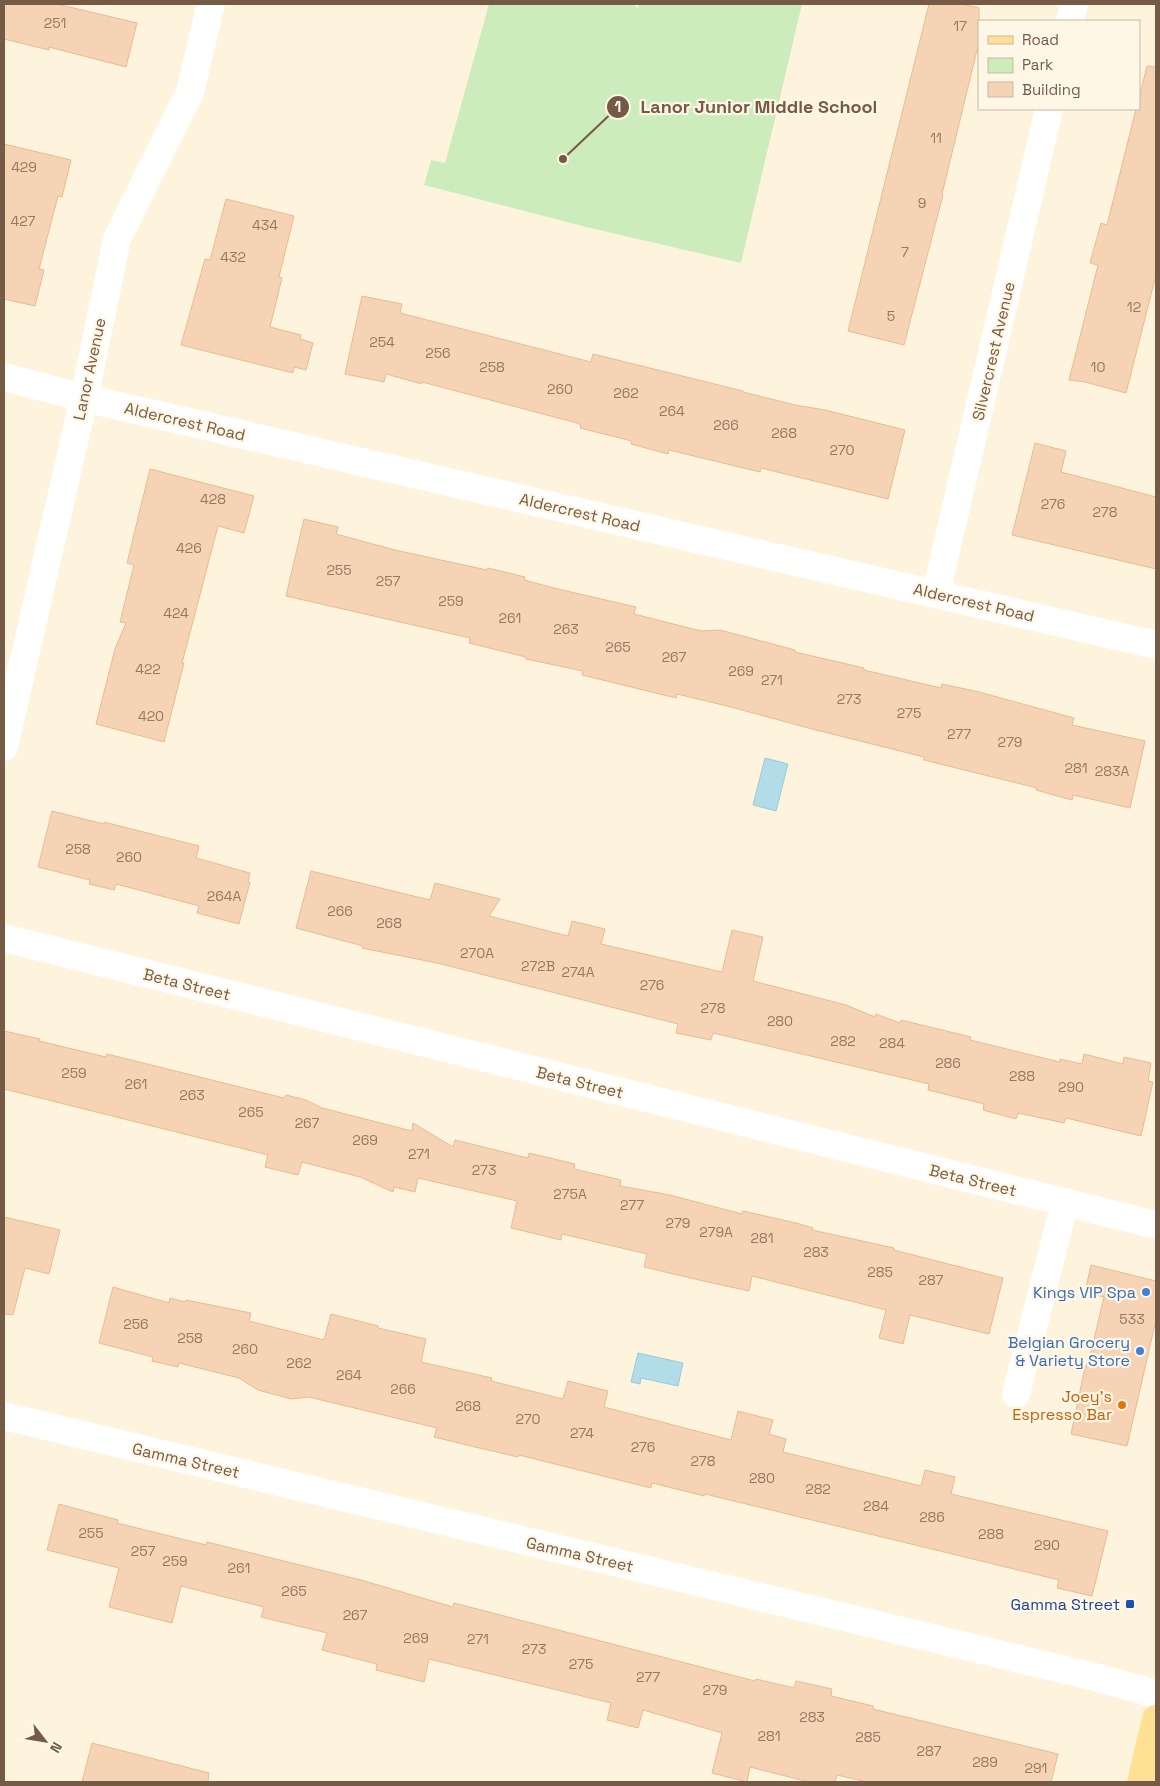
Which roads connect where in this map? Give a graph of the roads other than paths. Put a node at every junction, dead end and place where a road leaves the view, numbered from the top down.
1 (211, 4) edge
2 (1074, 4) edge
3 (1070, 20) edge
4 (1049, 110) edge
5 (4, 377) edge
6 (84, 398) junction
7 (936, 593) junction
8 (1156, 645) edge
9 (4, 747) edge
10 (4, 938) edge
11 (1065, 1202) junction
12 (1156, 1225) edge
13 (1016, 1394) dead end
14 (4, 1416) edge
15 (1156, 1694) edge
16 (1156, 1720) edge
17 (1141, 1782) edge

1 - 6 street, Lanor Avenue
2 - 3 street
4 - 7 street, Silvercrest Avenue
5 - 6 street, Aldercrest Road
6 - 7 street, Aldercrest Road
6 - 9 street, Lanor Avenue
7 - 8 street, Aldercrest Road
10 - 11 street, Beta Street
11 - 12 street, Beta Street
11 - 13 street
14 - 15 street, Gamma Street
16 - 17 main road

